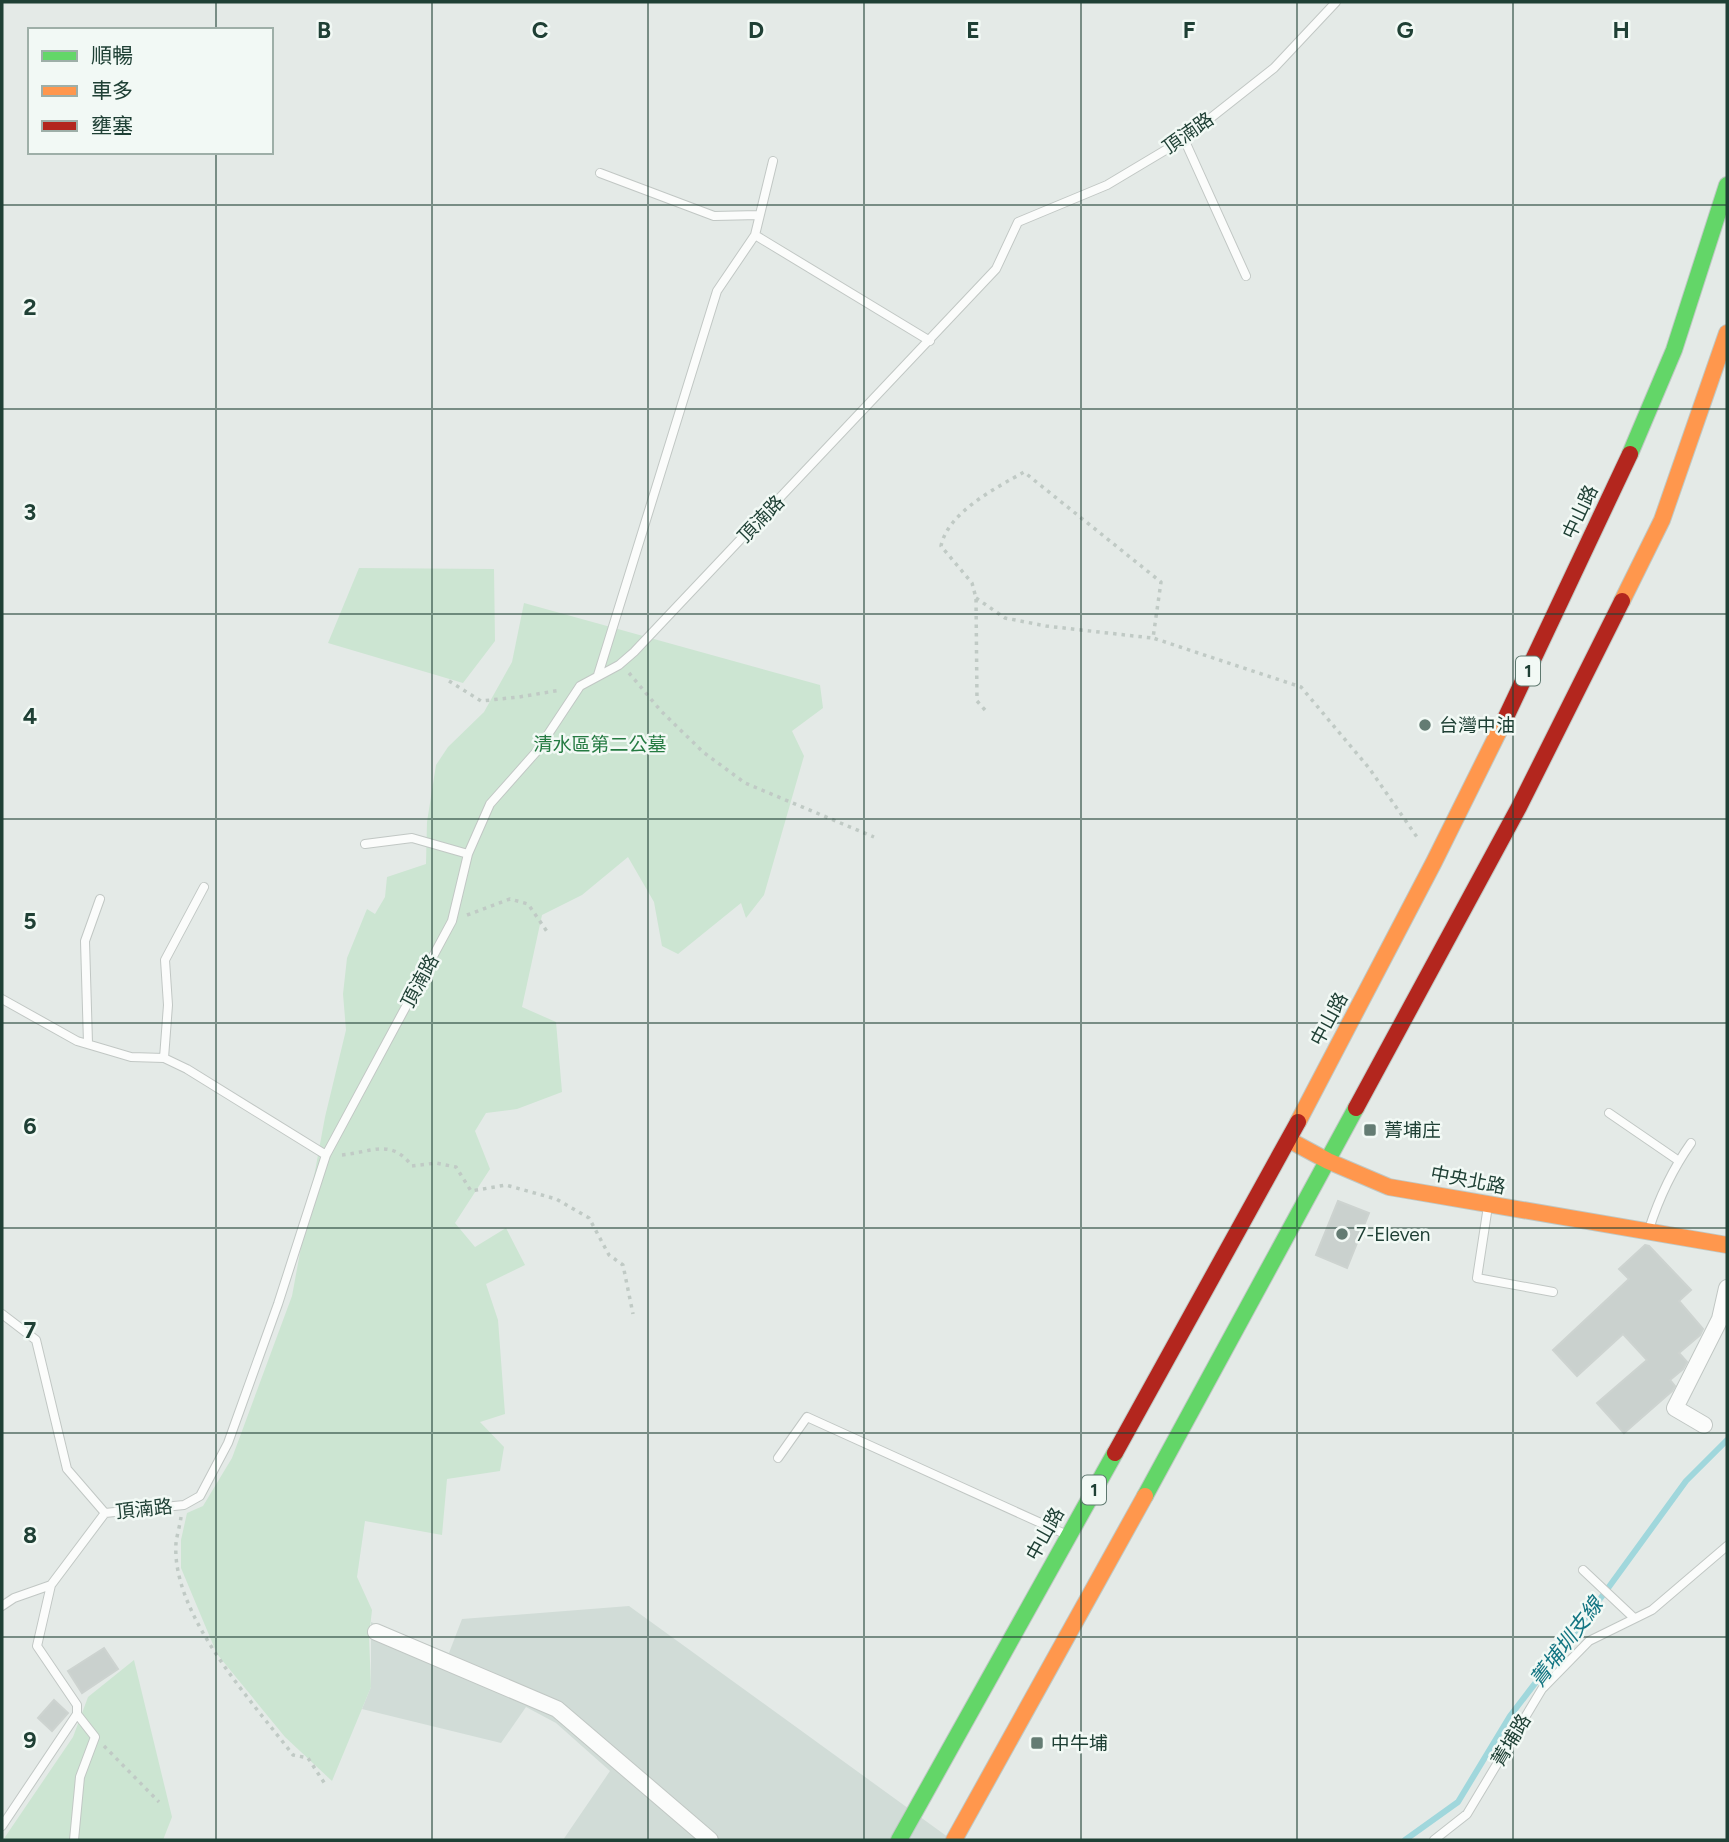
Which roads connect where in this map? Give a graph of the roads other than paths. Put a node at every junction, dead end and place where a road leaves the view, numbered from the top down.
1 (1336, 2) edge
2 (1184, 139) junction
3 (773, 161) dead end
4 (600, 173) dead end
5 (1727, 185) edge
6 (759, 215) junction
7 (755, 235) junction
8 (1246, 276) dead end
9 (1727, 333) edge
10 (930, 341) junction
11 (598, 675) junction
12 (365, 844) dead end
13 (468, 855) junction
14 (204, 887) dead end
15 (100, 899) dead end
16 (2, 999) edge
17 (88, 1043) junction
18 (164, 1058) junction
19 (1609, 1113) dead end
20 (1289, 1140) junction
21 (1691, 1143) dead end
22 (326, 1155) junction
23 (1328, 1161) junction
24 (1679, 1161) junction
25 (1488, 1205) junction
26 (1648, 1232) junction
27 (1727, 1245) edge
28 (1727, 1288) edge
29 (1553, 1292) dead end
30 (2, 1314) edge
31 (1704, 1425) dead end
32 (778, 1458) dead end
33 (105, 1513) junction
34 (1069, 1535) junction
35 (1727, 1546) edge
36 (1583, 1570) dead end
37 (51, 1585) junction
38 (2, 1606) edge
39 (1634, 1618) junction
40 (376, 1632) dead end
41 (77, 1714) junction
42 (2, 1826) edge
43 (74, 1840) edge
44 (710, 1840) edge
45 (899, 1840) edge
46 (954, 1840) edge
47 (1434, 1840) edge

1 - 2 lane, 頂湳路
2 - 8 lane
2 - 10 lane, 頂湳路
3 - 6 lane
4 - 6 lane
5 - 20 main road, 中山路 / 1
6 - 7 lane
7 - 10 lane
7 - 11 lane
9 - 23 main road
10 - 11 lane, 頂湳路
11 - 13 lane, 頂湳路
12 - 13 lane
13 - 22 lane, 頂湳路
14 - 18 lane
15 - 17 lane
16 - 17 lane
17 - 18 lane
18 - 22 lane
19 - 24 lane
20 - 23 main road, 中央北路
20 - 34 main road, 中山路 / 1
21 - 24 lane
22 - 33 lane, 頂湳路
23 - 25 main road, 中央北路
23 - 46 main road
24 - 26 lane
25 - 26 main road, 中央北路
25 - 29 lane
26 - 27 main road, 中央北路
28 - 31 street
30 - 33 lane
32 - 34 lane
33 - 37 lane, 頂湳路
34 - 45 main road, 中山路 / 1
35 - 39 lane, 菁埔路
36 - 39 lane
37 - 38 lane
37 - 41 lane, 頂湳路
39 - 47 lane, 菁埔路
40 - 44 street
41 - 42 lane
41 - 43 lane, 頂湳路

